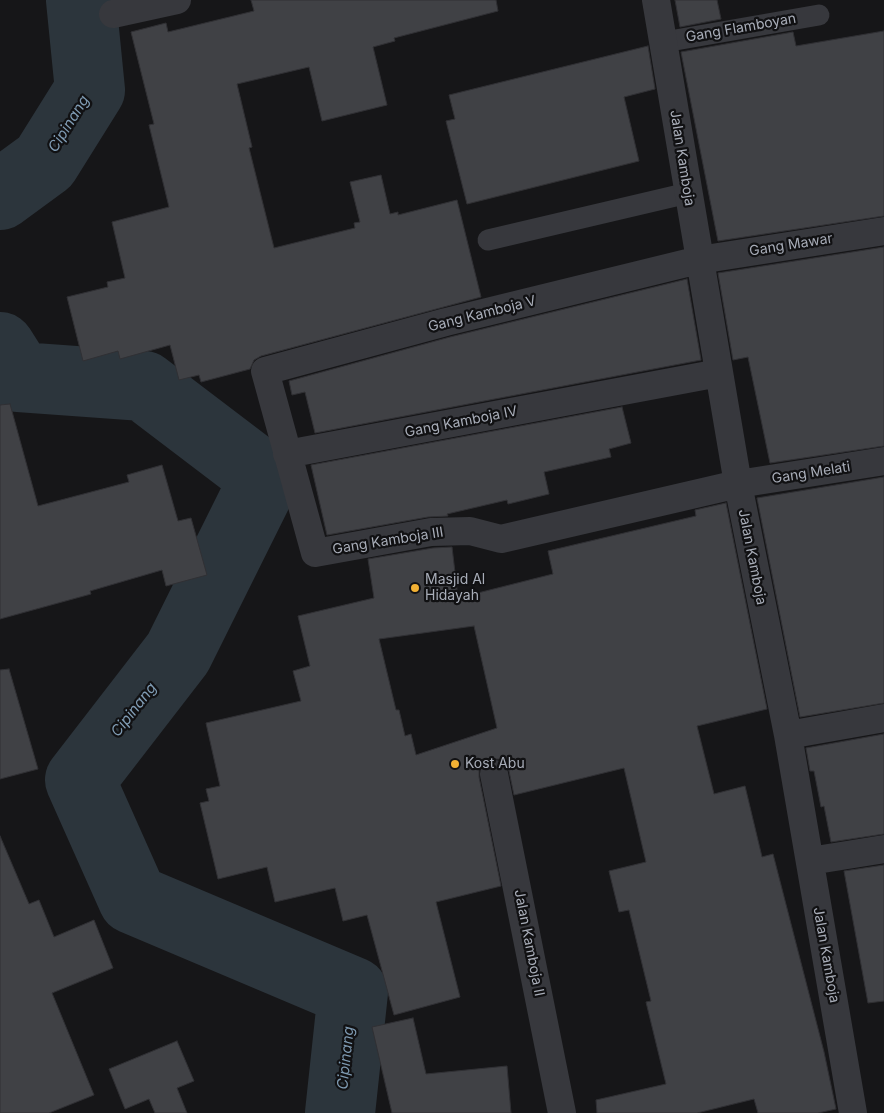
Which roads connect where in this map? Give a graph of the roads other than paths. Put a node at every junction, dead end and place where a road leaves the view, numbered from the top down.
1 (177, 0) edge
2 (656, 0) edge
3 (113, 14) dead end
4 (819, 15) dead end
5 (664, 42) junction
6 (688, 193) junction
7 (884, 231) edge
8 (488, 240) dead end
9 (699, 260) junction
10 (719, 373) junction
11 (287, 454) junction
12 (884, 461) edge
13 (738, 484) junction
14 (884, 718) edge
15 (788, 735) junction
16 (494, 774) dead end
17 (884, 849) edge
18 (810, 861) junction
19 (562, 1113) edge
20 (853, 1113) edge

1 - 3 street
2 - 5 street, Jalan Kamboja
4 - 5 lane, Gang Flamboyan
5 - 6 street, Jalan Kamboja
6 - 8 lane
6 - 9 street, Jalan Kamboja
7 - 9 street, Gang Mawar
9 - 10 street, Jalan Kamboja
9 - 11 street, Gang Kamboja V
10 - 11 street, Gang Kamboja IV
10 - 13 street, Jalan Kamboja
11 - 13 street, Gang Kamboja III
12 - 13 street, Gang Melati
13 - 15 street, Jalan Kamboja
14 - 15 street
15 - 18 street, Jalan Kamboja
16 - 19 street, Jalan Kamboja II
17 - 18 street
18 - 20 street, Jalan Kamboja

